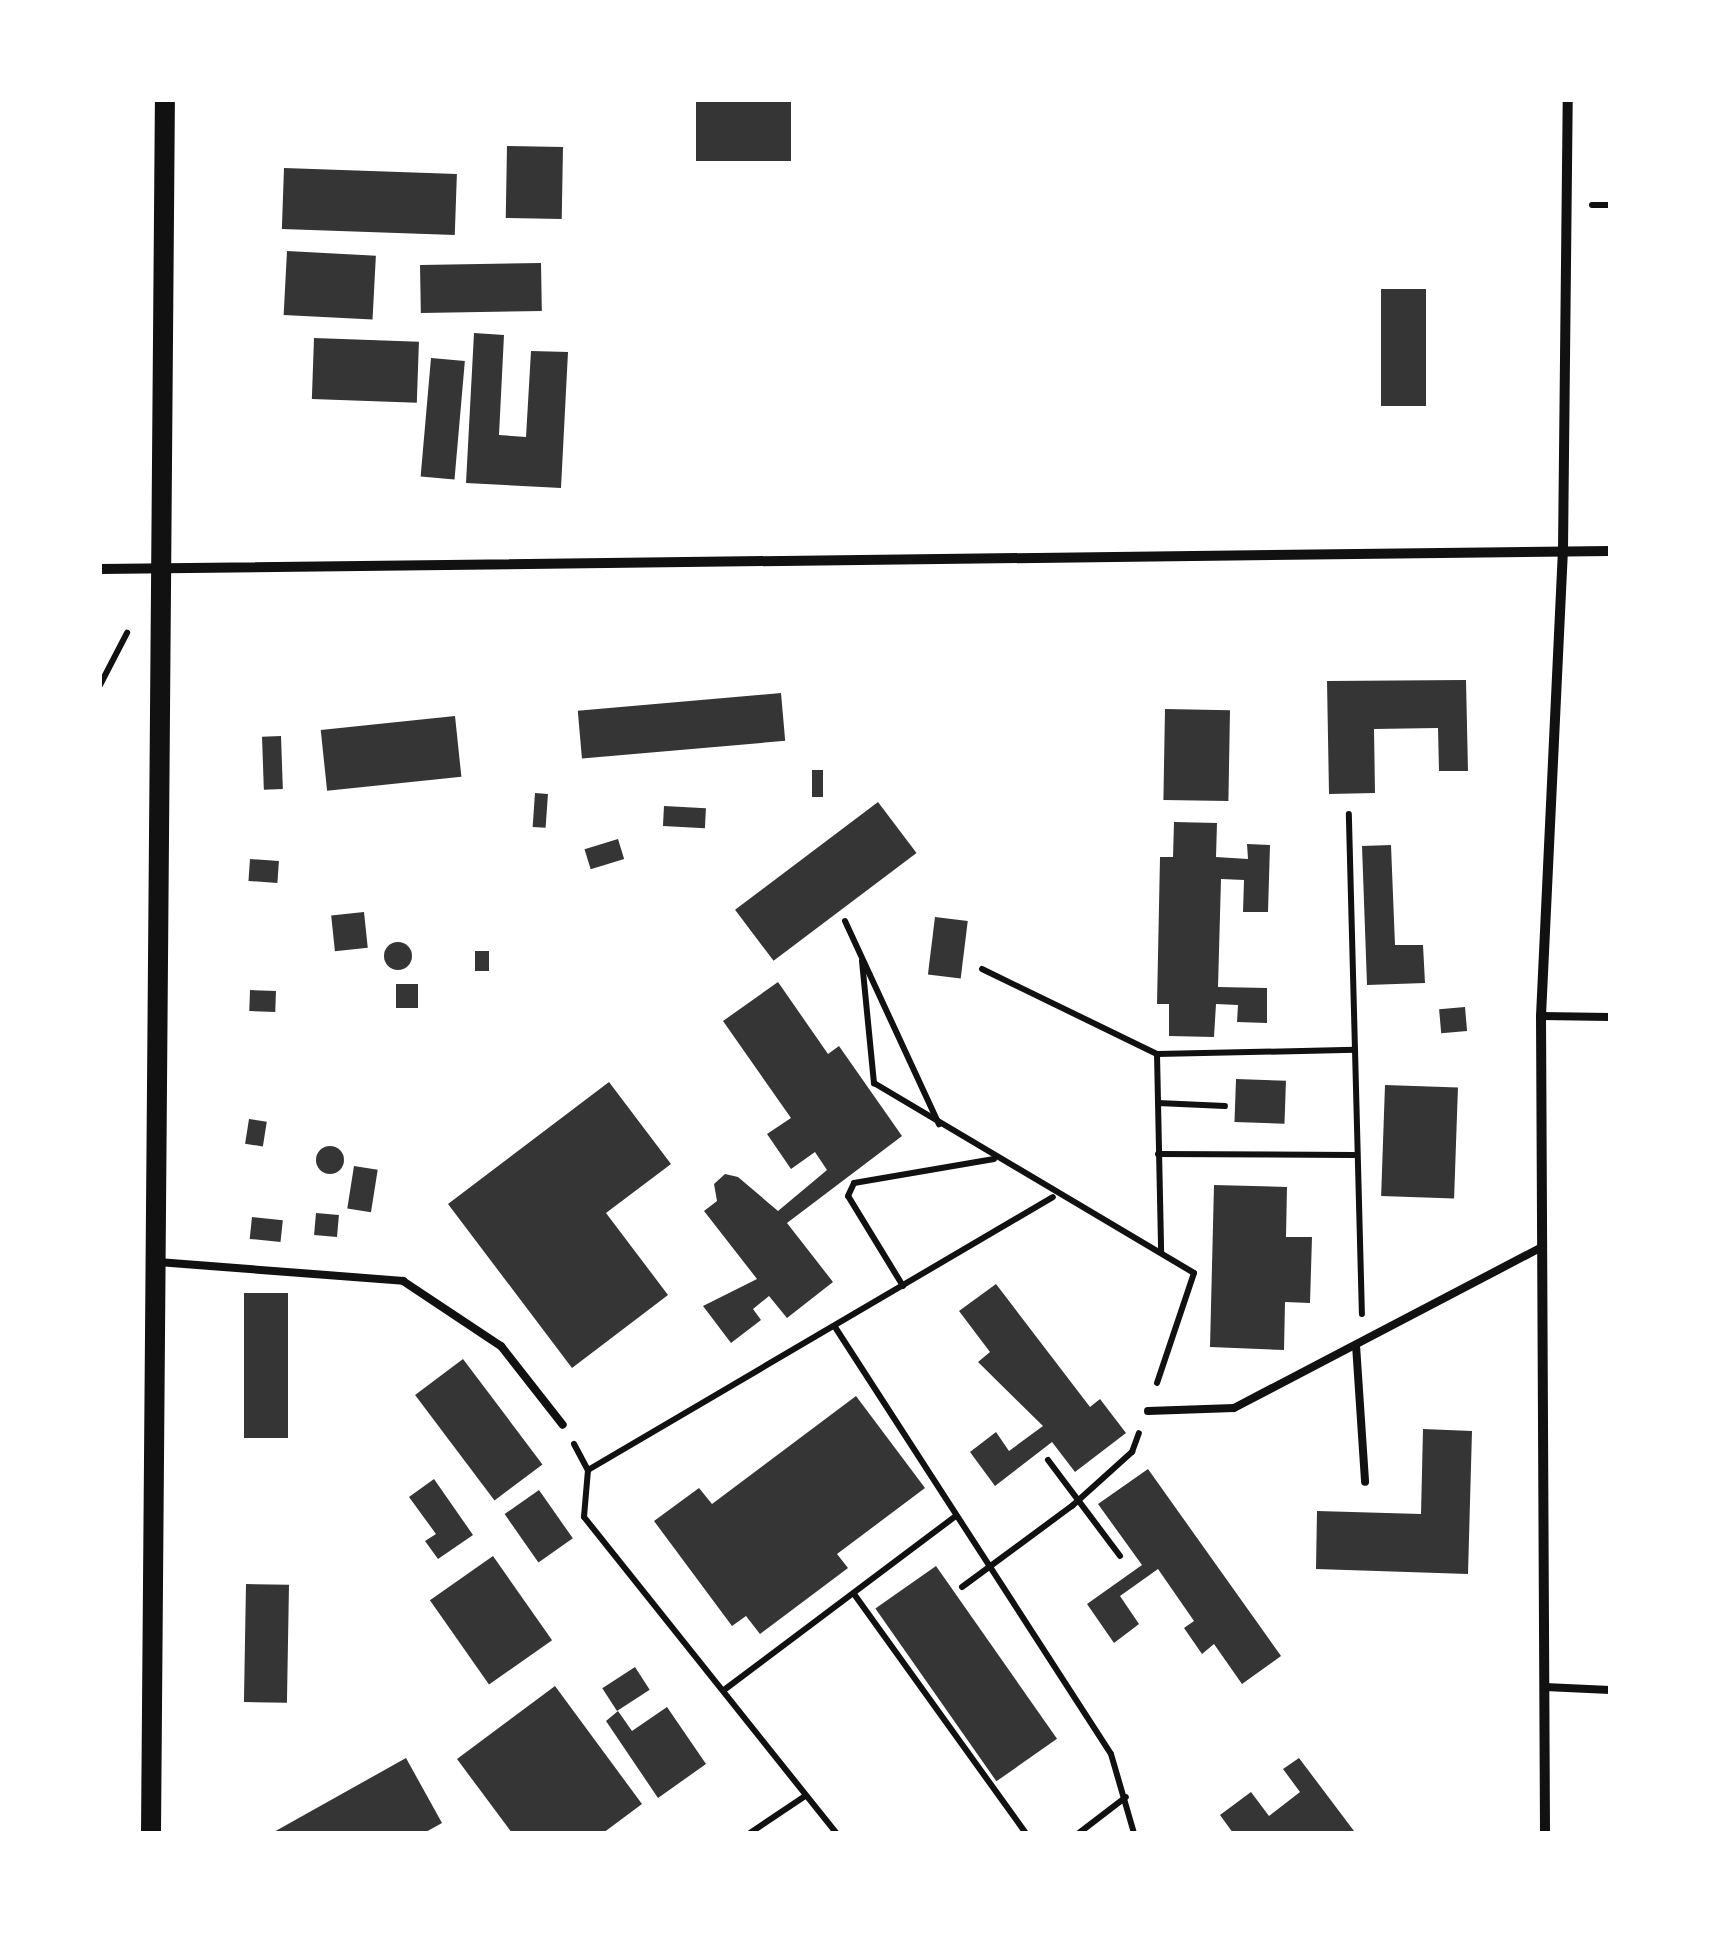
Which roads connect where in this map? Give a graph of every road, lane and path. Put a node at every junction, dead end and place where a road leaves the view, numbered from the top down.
1 (166, 100) edge
2 (1568, 100) edge
3 (1563, 550) junction
4 (1610, 551) edge
5 (100, 568) edge
6 (159, 570) junction
7 (1349, 814) dead end
8 (845, 921) dead end
9 (862, 961) junction
10 (982, 969) dead end
11 (1542, 1016) junction
12 (1610, 1018) edge
13 (1355, 1050) junction
14 (1157, 1054) junction
15 (1158, 1103) junction
16 (1224, 1106) dead end
17 (940, 1128) junction
18 (1158, 1154) junction
19 (1354, 1155) junction
20 (995, 1159) junction
21 (1053, 1197) junction
22 (1542, 1247) junction
23 (1161, 1252) junction
24 (154, 1262) junction
25 (904, 1286) junction
26 (834, 1327) junction
27 (1360, 1343) junction
28 (1148, 1411) junction
29 (563, 1425) joint
30 (1048, 1460) dead end
31 (588, 1470) junction
32 (1365, 1482) dead end
33 (1078, 1499) junction
34 (956, 1516) junction
35 (1120, 1556) dead end
36 (991, 1567) junction
37 (962, 1587) dead end
38 (854, 1594) junction
39 (1545, 1687) junction
40 (724, 1690) junction
41 (1610, 1690) edge
42 (805, 1796) junction
43 (1126, 1797) junction
44 (151, 1833) edge
45 (750, 1833) edge
46 (836, 1833) edge
47 (1026, 1833) edge
48 (1079, 1833) edge
49 (1134, 1833) edge
50 (1546, 1833) edge

1 - 6 main road
2 - 3 street
3 - 4 street
3 - 6 street
3 - 11 street
5 - 6 street
6 - 24 main road
7 - 13 path
8 - 9 path
9 - 17 path
9 - 17 path
10 - 14 path
11 - 12 lane
11 - 22 street
13 - 14 path
13 - 19 path
14 - 15 path
15 - 16 path
15 - 18 path
17 - 20 path
18 - 19 path
18 - 23 path
19 - 27 path
20 - 21 path
20 - 25 path
21 - 23 path
21 - 25 path
22 - 27 lane
22 - 39 street
23 - 28 path
24 - 29 lane
24 - 44 main road
25 - 26 path
26 - 31 path
26 - 34 path
27 - 28 lane
27 - 32 lane
28 - 33 path
29 - 31 path
30 - 33 path
31 - 40 path
33 - 35 path
33 - 36 path
34 - 36 path
34 - 38 path
36 - 37 path
36 - 43 path
38 - 40 path
38 - 47 path
39 - 41 lane
39 - 50 street
40 - 42 path
42 - 45 path
42 - 46 path
43 - 48 path
43 - 49 path

